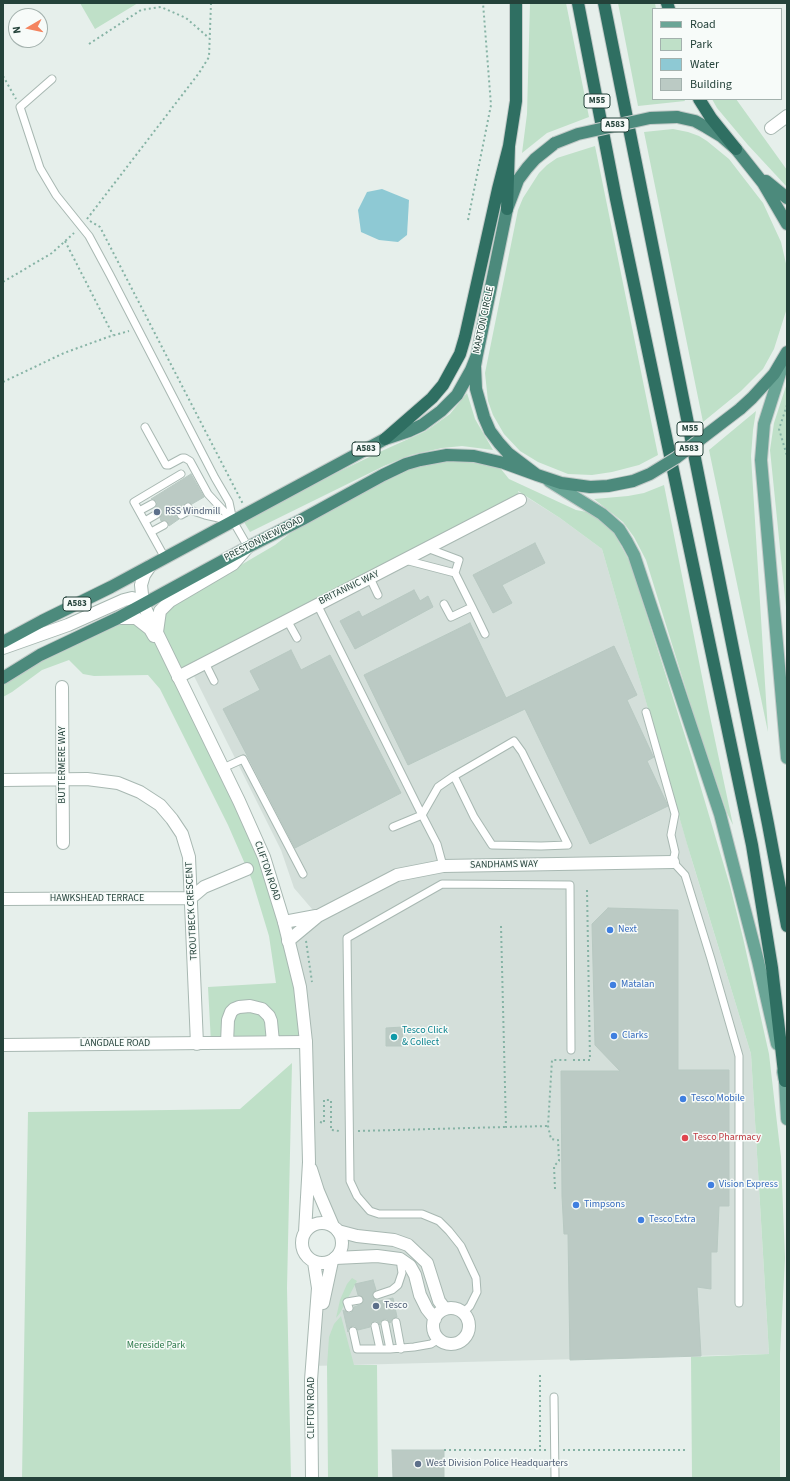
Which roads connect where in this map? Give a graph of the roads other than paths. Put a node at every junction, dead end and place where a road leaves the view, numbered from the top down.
1 (516, 3) edge
2 (578, 3) edge
3 (604, 3) edge
4 (52, 79) dead end
5 (700, 100) edge
6 (787, 116) edge
7 (770, 128) dead end
8 (510, 146) junction
9 (736, 149) junction
10 (751, 169) junction
11 (787, 198) edge
12 (508, 209) junction
13 (787, 224) edge
14 (787, 352) edge
15 (477, 355) junction
16 (145, 427) dead end
17 (384, 439) junction
18 (181, 474) dead end
19 (542, 477) junction
20 (520, 500) dead end
21 (152, 504) dead end
22 (140, 511) junction
23 (157, 514) dead end
24 (181, 515) dead end
25 (145, 521) junction
26 (233, 521) junction
27 (164, 525) dead end
28 (151, 532) junction
29 (248, 547) junction
30 (427, 548) junction
31 (165, 558) junction
32 (405, 559) junction
33 (150, 566) junction
34 (455, 573) junction
35 (370, 578) junction
36 (378, 595) dead end
37 (143, 604) junction
38 (317, 604) junction
39 (444, 604) dead end
40 (472, 607) junction
41 (118, 618) junction
42 (288, 620) junction
43 (157, 632) junction
44 (485, 634) dead end
45 (296, 638) dead end
46 (3, 642) edge
47 (3, 648) edge
48 (205, 663) junction
49 (177, 674) junction
50 (3, 678) edge
51 (214, 681) dead end
52 (62, 687) dead end
53 (646, 712) dead end
54 (787, 758) edge
55 (223, 768) junction
56 (454, 776) junction
57 (63, 779) junction
58 (3, 780) edge
59 (422, 815) junction
60 (393, 827) dead end
61 (63, 843) dead end
62 (673, 862) junction
63 (442, 866) junction
64 (248, 869) dead end
65 (302, 874) dead end
66 (192, 898) junction
67 (3, 899) edge
68 (318, 916) junction
69 (284, 922) junction
70 (787, 926) edge
71 (288, 941) junction
72 (273, 1042) junction
73 (306, 1042) junction
74 (227, 1043) junction
75 (197, 1044) junction
76 (3, 1045) edge
77 (571, 1050) dead end
78 (785, 1080) junction
79 (787, 1119) edge
80 (309, 1162) junction
81 (336, 1229) junction
82 (305, 1232) junction
83 (400, 1259) junction
84 (334, 1260) junction
85 (314, 1262) junction
86 (379, 1297) dead end
87 (359, 1300) dead end
88 (739, 1303) dead end
89 (349, 1308) dead end
90 (445, 1309) junction
91 (463, 1313) junction
92 (435, 1319) junction
93 (396, 1322) dead end
94 (385, 1324) dead end
95 (375, 1326) dead end
96 (353, 1331) dead end
97 (314, 1338) junction
98 (439, 1339) junction
99 (380, 1349) junction
100 (390, 1349) junction
101 (402, 1349) junction
102 (554, 1397) dead end
103 (312, 1478) edge
104 (555, 1478) edge

1 - 8 highway
2 - 78 highway, M55
3 - 70 highway, M55
4 - 26 lane
5 - 9 highway
6 - 7 street
8 - 12 highway
8 - 17 highway
9 - 10 highway, MARTON CIRCLE / A583
9 - 12 highway, MARTON CIRCLE / A583, bridge
10 - 11 highway, A583
10 - 13 highway, MARTON CIRCLE / A583
12 - 15 highway, MARTON CIRCLE / A583
14 - 19 highway, MARTON CIRCLE / A583, bridge
14 - 54 main road
15 - 17 highway, A583
15 - 19 highway, MARTON CIRCLE / A583
16 - 26 lane
17 - 26 highway, A583
18 - 22 lane
19 - 29 highway, PRESTON NEW ROAD / A583
19 - 78 main road
20 - 30 street, BRITANNIC WAY
21 - 22 lane
22 - 25 lane
23 - 25 lane
24 - 26 lane
25 - 28 lane
26 - 29 lane
26 - 31 highway, A583
27 - 28 lane
28 - 31 lane
29 - 37 highway, PRESTON NEW ROAD / A583
29 - 43 street
30 - 32 street, BRITANNIC WAY
30 - 34 lane
31 - 33 highway, A583
32 - 34 lane
32 - 35 street, BRITANNIC WAY
33 - 37 street
33 - 46 highway, A583
34 - 40 lane
35 - 36 lane
35 - 38 street, BRITANNIC WAY
37 - 41 highway, PRESTON NEW ROAD / A583
37 - 43 street, CLIFTON ROAD
37 - 47 street, A583
38 - 42 street, BRITANNIC WAY
38 - 59 lane
39 - 40 lane
40 - 44 lane
41 - 49 street
41 - 50 highway, PRESTON NEW ROAD / A583
42 - 45 lane
42 - 48 street, BRITANNIC WAY
43 - 49 street, CLIFTON ROAD
48 - 49 street, BRITANNIC WAY
48 - 51 lane
49 - 55 street, CLIFTON ROAD
52 - 57 street, BUTTERMERE WAY
53 - 62 lane
55 - 65 lane
55 - 69 street, CLIFTON ROAD
56 - 56 lane
56 - 59 lane
57 - 58 street, TROUTBECK CRESCENT
57 - 61 street, BUTTERMERE WAY
57 - 66 street, TROUTBECK CRESCENT
59 - 60 lane
59 - 63 lane
62 - 63 street, SANDHAMS WAY
62 - 88 lane
63 - 68 street, SANDHAMS WAY
64 - 66 street
66 - 67 street, HAWKSHEAD TERRACE
66 - 75 street, TROUTBECK CRESCENT
68 - 69 street, SANDHAMS WAY
68 - 71 street, SANDHAMS WAY
69 - 71 street, CLIFTON ROAD
71 - 73 street, CLIFTON ROAD
72 - 73 street, LANGDALE ROAD
72 - 74 street, LANGDALE ROAD
72 - 74 street
73 - 80 street, CLIFTON ROAD
74 - 75 street, LANGDALE ROAD
75 - 76 street, LANGDALE ROAD
77 - 91 lane
78 - 79 main road
80 - 81 street, CLIFTON ROAD
80 - 82 street, CLIFTON ROAD
81 - 82 street
81 - 84 street, CLIFTON ROAD
81 - 90 street
82 - 85 street, CLIFTON ROAD
83 - 84 street
83 - 86 lane
83 - 92 street
84 - 85 street
84 - 97 street, CLIFTON ROAD
85 - 97 street, CLIFTON ROAD
87 - 89 lane
90 - 91 street
90 - 92 street
91 - 98 street
92 - 98 street
93 - 101 lane
94 - 100 lane
95 - 99 lane
96 - 99 lane
97 - 103 street, CLIFTON ROAD
98 - 101 lane
99 - 100 lane
100 - 101 lane
102 - 104 lane

